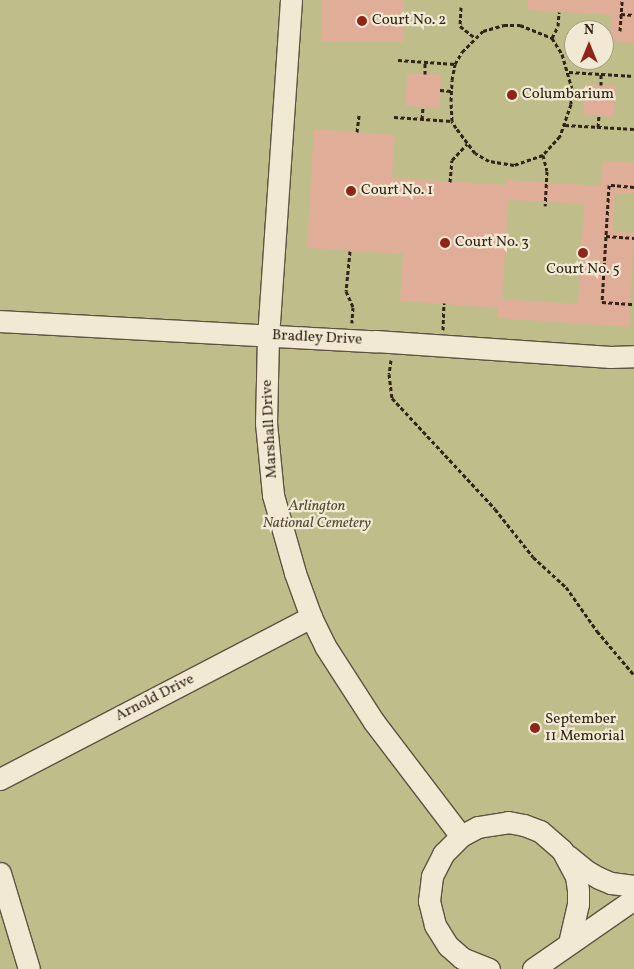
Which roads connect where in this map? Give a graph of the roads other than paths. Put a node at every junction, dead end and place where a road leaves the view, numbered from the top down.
1 (291, 0) edge
2 (0, 321) edge
3 (268, 336) junction
4 (634, 356) edge
5 (311, 618) junction
6 (0, 779) edge
7 (460, 836) junction
8 (562, 850) junction
9 (0, 873) edge
10 (634, 886) edge
11 (634, 899) edge
12 (569, 942) junction
13 (448, 946) junction
14 (28, 969) edge
15 (459, 969) edge
16 (489, 969) edge
17 (533, 969) edge

1 - 3 lane, Marshall Drive
2 - 3 lane, Bradley Drive
3 - 4 lane, Bradley Drive
3 - 5 lane, Marshall Drive
5 - 6 lane, Arnold Drive
5 - 7 lane, Marshall Drive
7 - 8 lane
7 - 13 lane
8 - 10 lane
8 - 12 lane
9 - 14 lane
11 - 12 lane
12 - 17 lane
13 - 15 lane
13 - 16 lane

